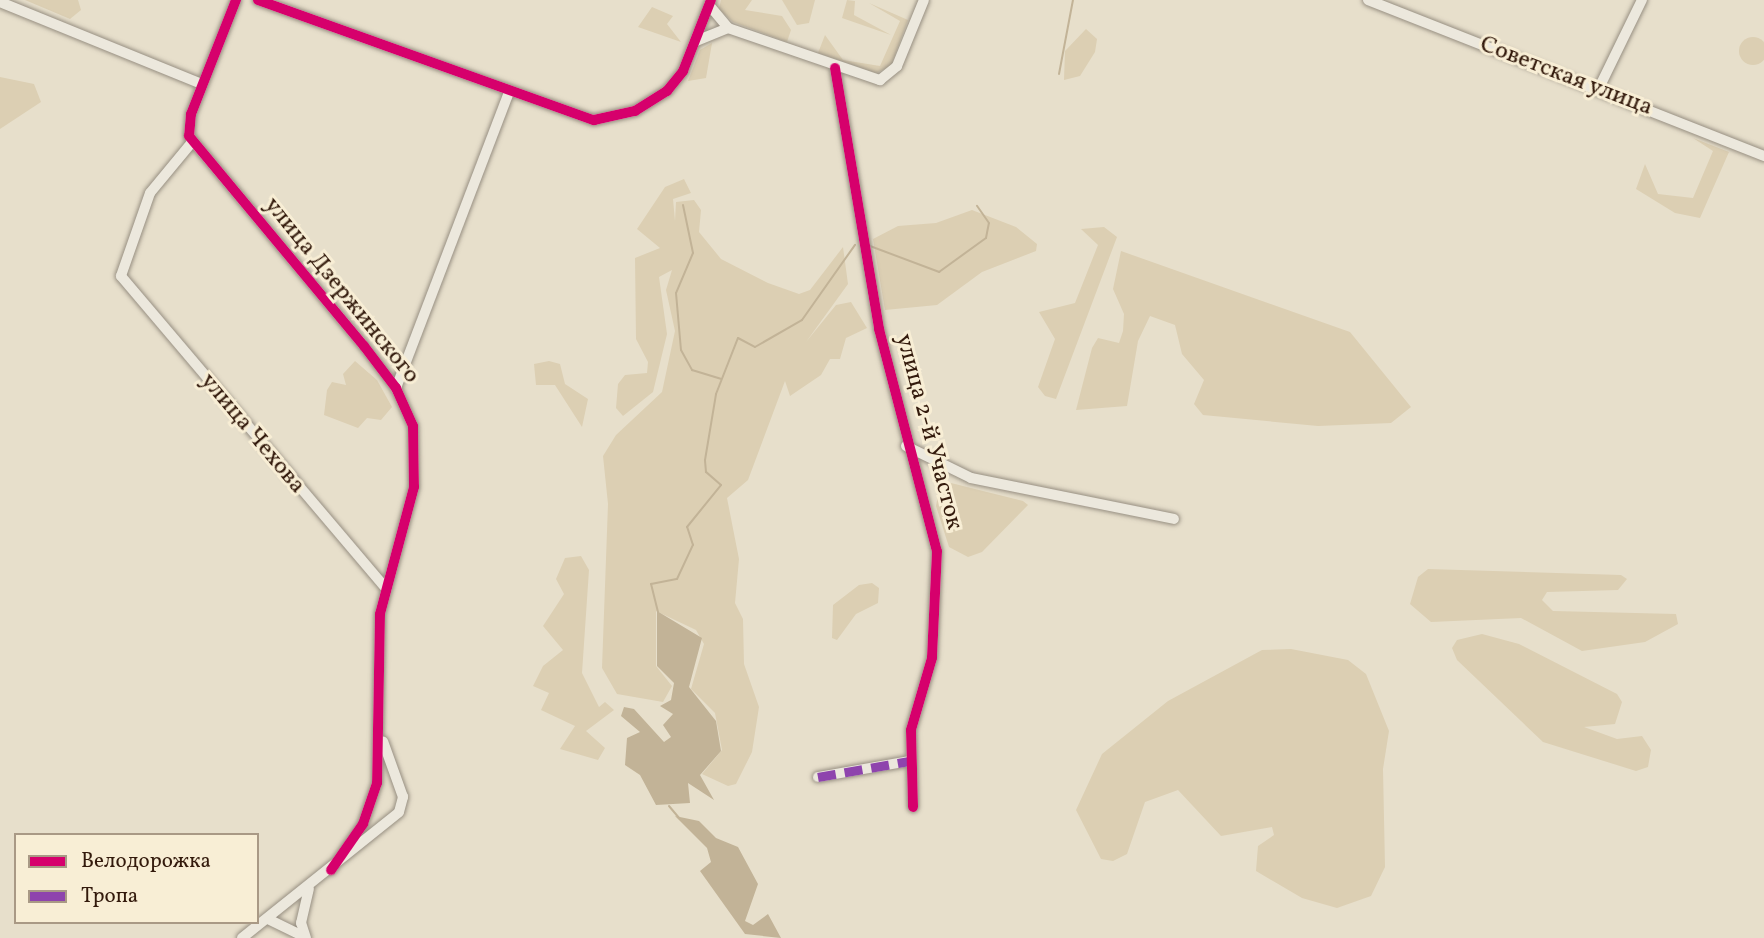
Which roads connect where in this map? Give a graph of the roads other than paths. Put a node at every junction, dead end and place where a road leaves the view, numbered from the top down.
1 (236, 0) edge
2 (258, 0) edge
3 (923, 0) edge
4 (1368, 0) edge
5 (1642, 0) edge
6 (0, 2) edge
7 (710, 2) edge
8 (728, 29) junction
9 (694, 44) junction
10 (835, 68) junction
11 (202, 84) junction
12 (1599, 88) junction
13 (509, 92) junction
14 (193, 141) junction
15 (1764, 156) edge
16 (396, 388) junction
17 (906, 446) junction
18 (1174, 519) dead end
19 (386, 589) junction
20 (380, 735) junction
21 (909, 761) junction
22 (818, 777) dead end
23 (913, 807) dead end
24 (331, 870) junction
25 (309, 889) junction
26 (270, 920) junction
27 (304, 937) edge
28 (242, 938) edge

1 - 11 street
2 - 13 street
3 - 10 street
4 - 12 street, Советская улица
5 - 12 street
6 - 11 street
7 - 8 street
7 - 9 street
8 - 9 street
8 - 10 street
9 - 13 street
10 - 17 street, улица 2-й Участок
11 - 14 street
12 - 15 street, Советская улица
13 - 16 street
14 - 16 street, улица Дзержинского
14 - 19 street, улица Чехова
16 - 19 street, улица Дзержинского
17 - 18 street
17 - 21 street, улица 2-й Участок
19 - 20 street, улица Дзержинского
20 - 24 street, улица Дзержинского
20 - 24 street, улица Дзержинского
21 - 22 street
21 - 23 street, улица 2-й Участок
24 - 25 street
25 - 26 street
25 - 27 street
26 - 27 street
26 - 28 street

